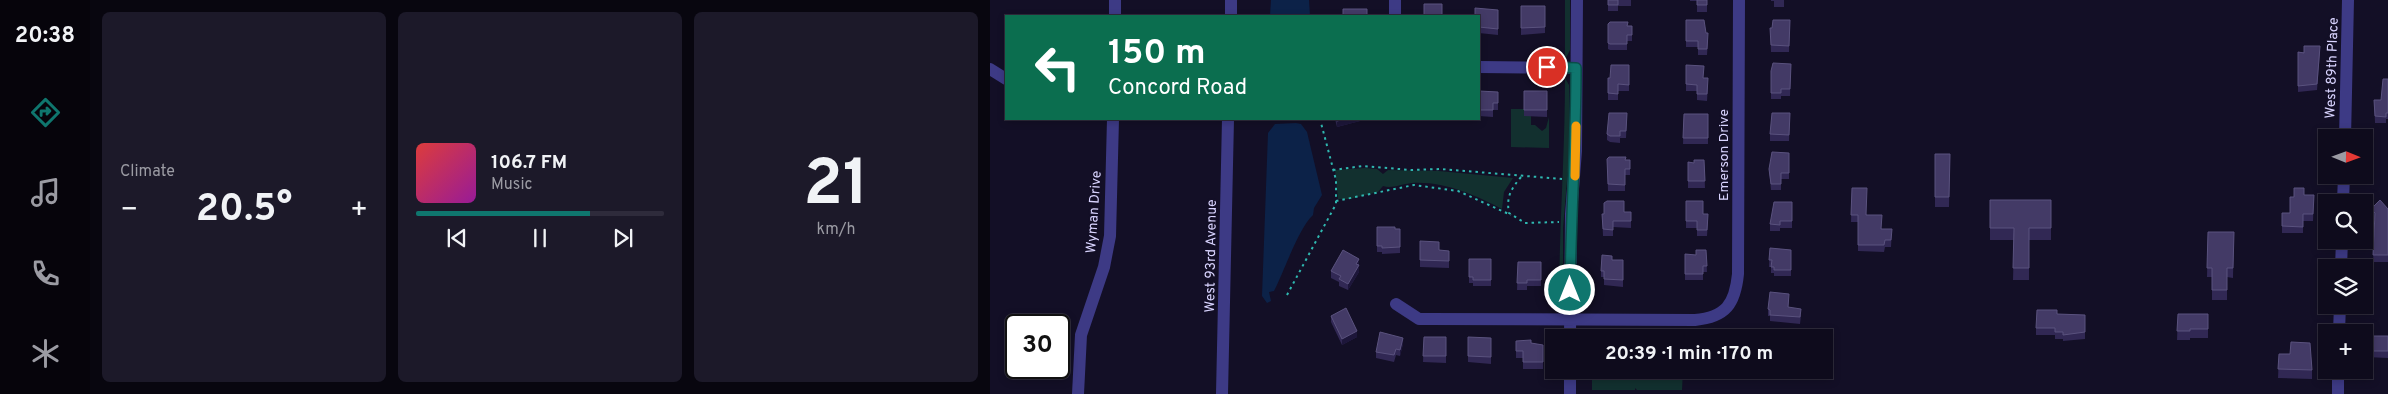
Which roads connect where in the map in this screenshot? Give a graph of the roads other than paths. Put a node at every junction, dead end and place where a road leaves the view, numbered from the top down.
1 (1115, 0) edge
2 (1231, 0) edge
3 (1396, 0) edge
4 (1577, 0) edge
5 (1738, 0) edge
6 (2348, 0) edge
7 (1115, 15) edge
8 (1230, 15) edge
9 (1396, 15) edge
10 (1480, 67) edge
11 (1576, 68) junction
12 (990, 69) edge
13 (1005, 78) edge
14 (1113, 120) edge
15 (1228, 120) edge
16 (2344, 129) edge
17 (1396, 304) dead end
18 (1570, 320) junction
19 (1570, 329) edge
20 (1570, 379) edge
21 (2338, 379) edge
22 (1078, 394) edge
23 (1222, 394) edge
24 (1570, 394) edge
25 (2338, 394) edge

1 - 7 street
2 - 8 street
3 - 9 street
4 - 11 street
5 - 18 street, Emerson Drive
6 - 16 street, West 89th Place
10 - 11 street
11 - 18 street
12 - 13 street
14 - 22 street, Wyman Drive
15 - 23 street, West 93rd Avenue
17 - 18 street
18 - 19 street
20 - 24 street
21 - 25 street

